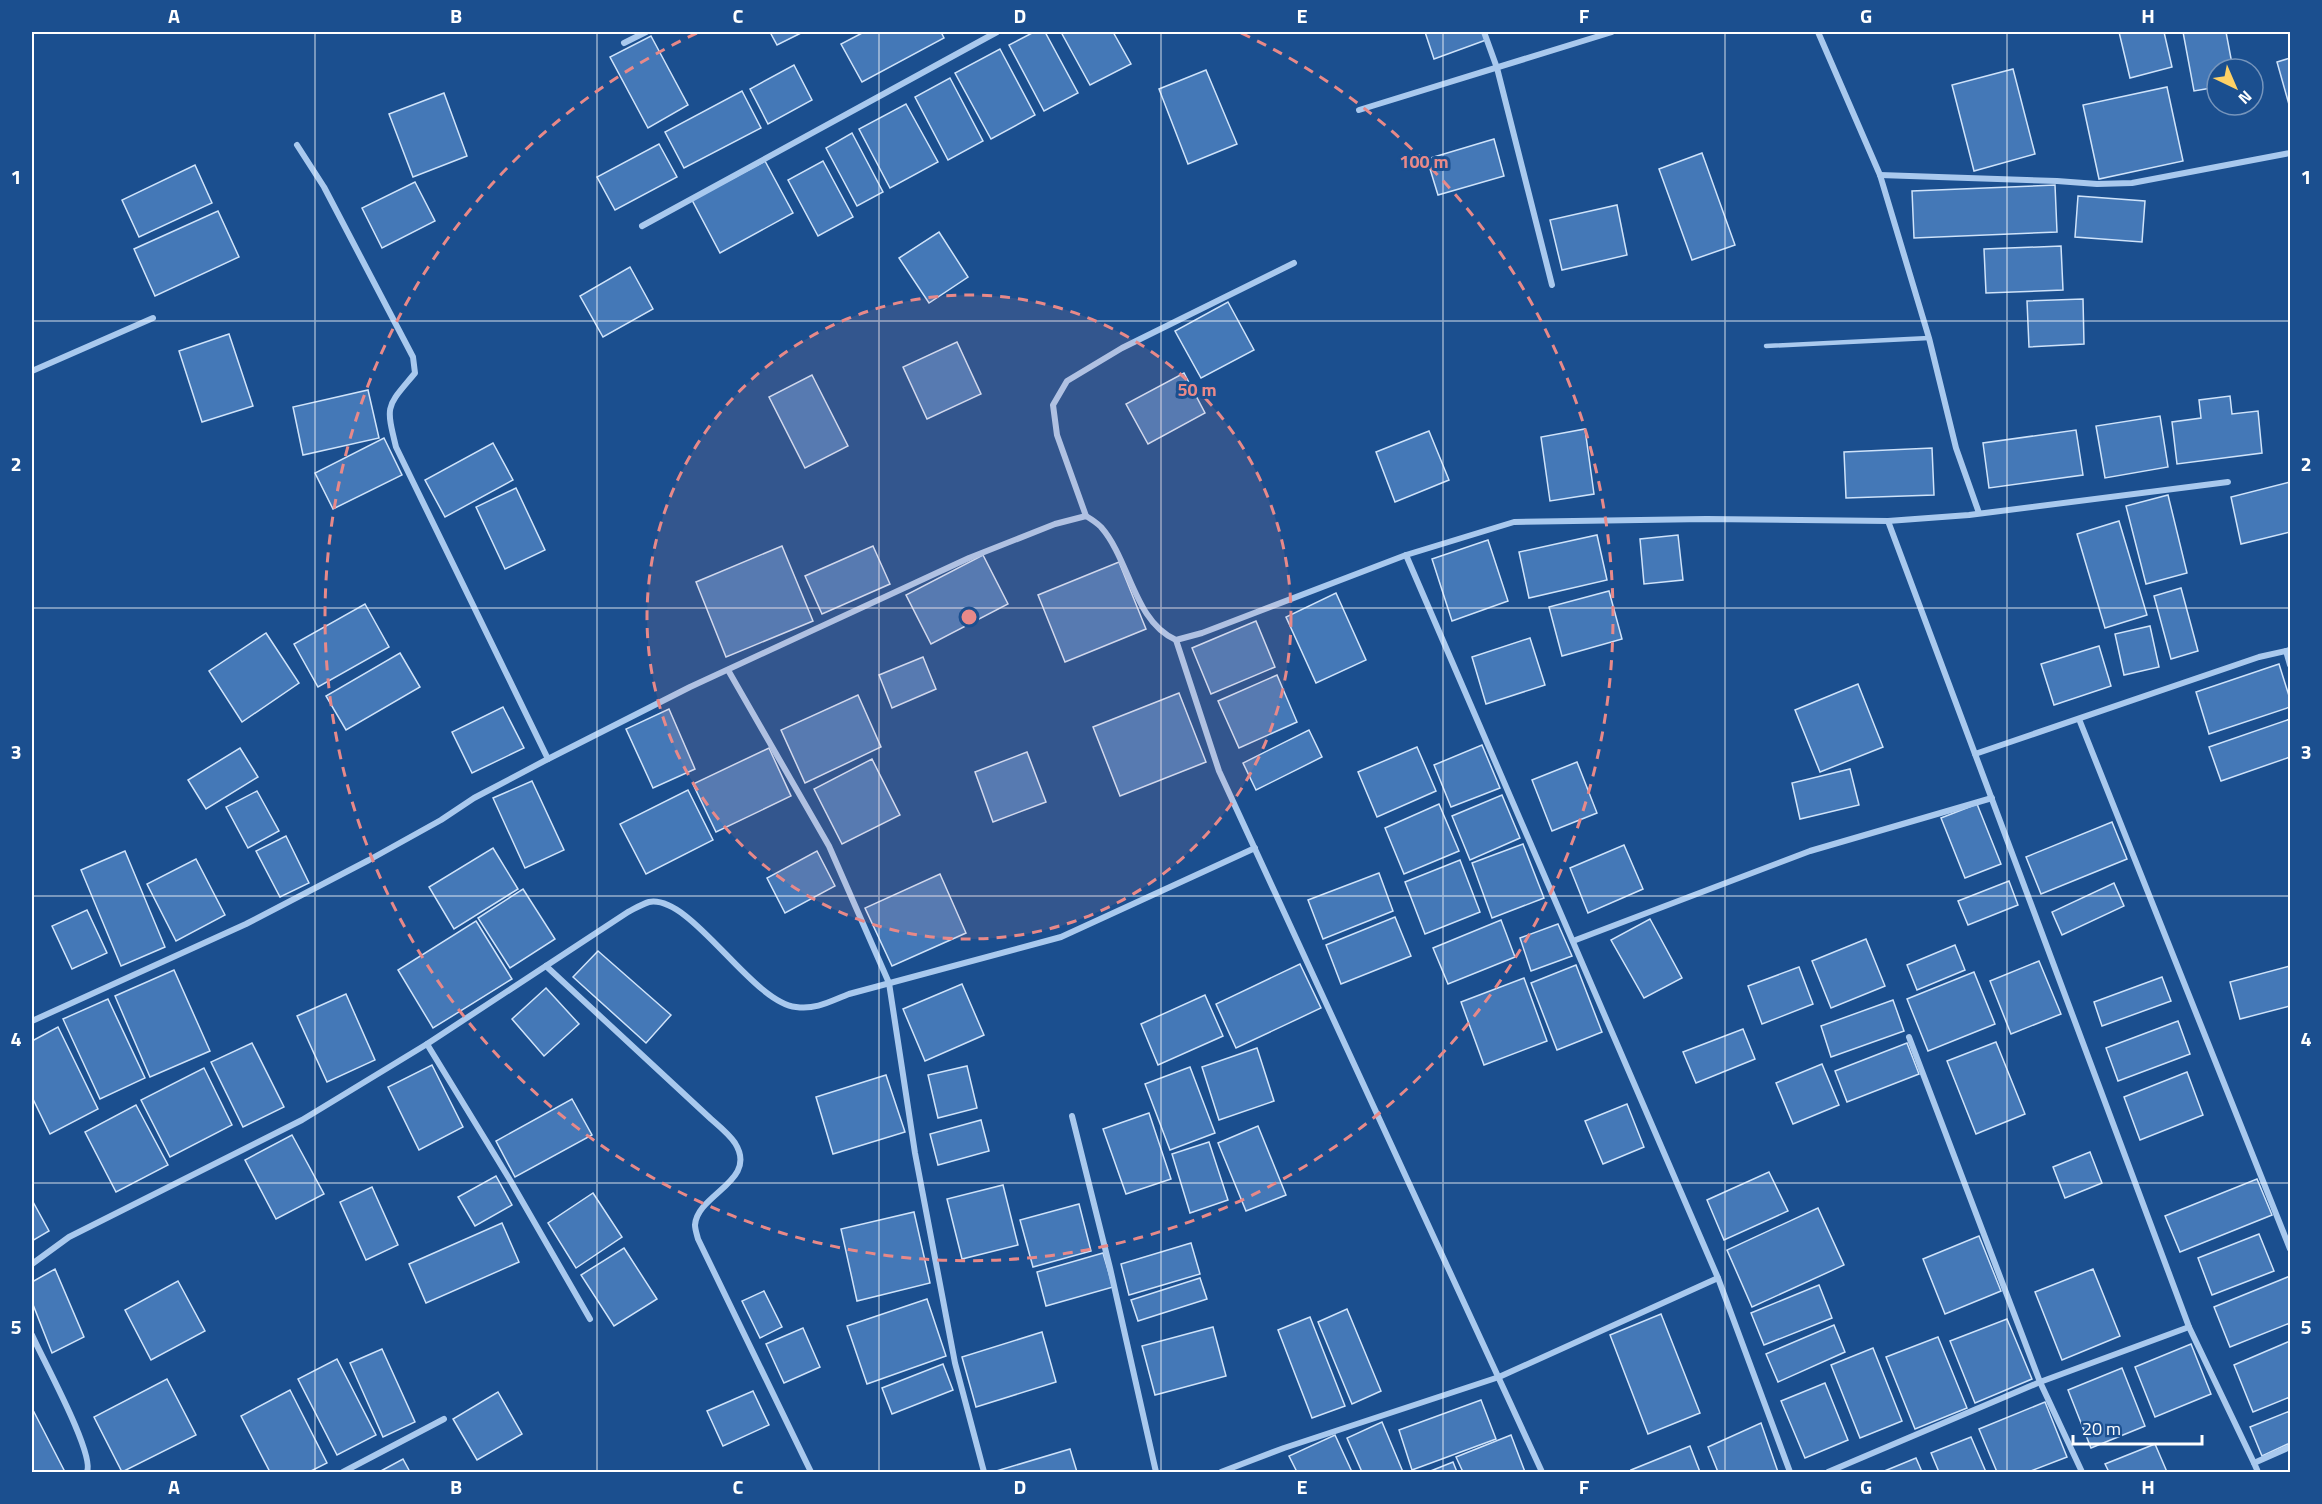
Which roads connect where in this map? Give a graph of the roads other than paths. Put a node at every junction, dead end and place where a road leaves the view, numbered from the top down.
1 (646, 32) edge
2 (997, 32) edge
3 (1485, 32) edge
4 (1612, 32) edge
5 (1818, 32) edge
6 (624, 43) dead end
7 (1497, 68) junction
8 (1359, 110) dead end
9 (297, 145) dead end
10 (2290, 153) edge
11 (1880, 175) junction
12 (642, 226) dead end
13 (1294, 263) dead end
14 (1552, 285) dead end
15 (153, 318) dead end
16 (1929, 338) junction
17 (1766, 346) dead end
18 (32, 371) edge
19 (2228, 482) dead end
20 (1979, 513) junction
21 (1086, 516) junction
22 (1888, 521) junction
23 (1406, 555) junction
24 (1176, 640) junction
25 (2288, 651) edge
26 (2290, 665) edge
27 (728, 670) junction
28 (2079, 719) junction
29 (1975, 754) junction
30 (548, 759) junction
31 (1992, 798) junction
32 (1255, 848) junction
33 (1573, 942) junction
34 (546, 966) junction
35 (889, 983) junction
36 (32, 1021) edge
37 (1909, 1036) dead end
38 (427, 1044) junction
39 (1072, 1116) dead end
40 (2290, 1249) edge
41 (32, 1264) edge
42 (1718, 1278) junction
43 (590, 1319) dead end
44 (2189, 1327) junction
45 (32, 1335) edge
46 (1499, 1377) junction
47 (2040, 1382) junction
48 (444, 1419) dead end
49 (2290, 1447) edge
50 (2254, 1463) junction
51 (87, 1473) edge
52 (343, 1473) edge
53 (812, 1473) edge
54 (984, 1473) edge
55 (1156, 1473) edge
56 (1221, 1473) edge
57 (1542, 1473) edge
58 (1790, 1473) edge
59 (1828, 1473) edge
60 (2082, 1473) edge
61 (2258, 1473) edge

1 - 6 street
2 - 12 street
3 - 7 street
4 - 7 street
5 - 11 street
7 - 8 street
7 - 14 street
9 - 30 street
10 - 11 street
11 - 16 street
13 - 21 street
15 - 18 street
16 - 17 lane
16 - 20 street
19 - 20 street
20 - 22 street
21 - 24 street
21 - 27 street
22 - 23 street
22 - 29 street
23 - 24 street
23 - 33 street
24 - 32 street
25 - 26 street
25 - 28 street
27 - 30 street
27 - 35 street
28 - 29 street
28 - 40 street
29 - 31 street
30 - 36 street
31 - 33 street
31 - 44 street
32 - 35 street
32 - 46 street
33 - 42 street
34 - 35 street
34 - 38 street
34 - 53 street
35 - 54 street
37 - 47 street
38 - 41 street
38 - 43 street
39 - 55 street
42 - 46 street
42 - 58 street
44 - 47 street
44 - 50 street
45 - 51 street
46 - 56 street
46 - 57 street
47 - 59 street
47 - 60 street
48 - 52 street
49 - 50 street
50 - 61 street

